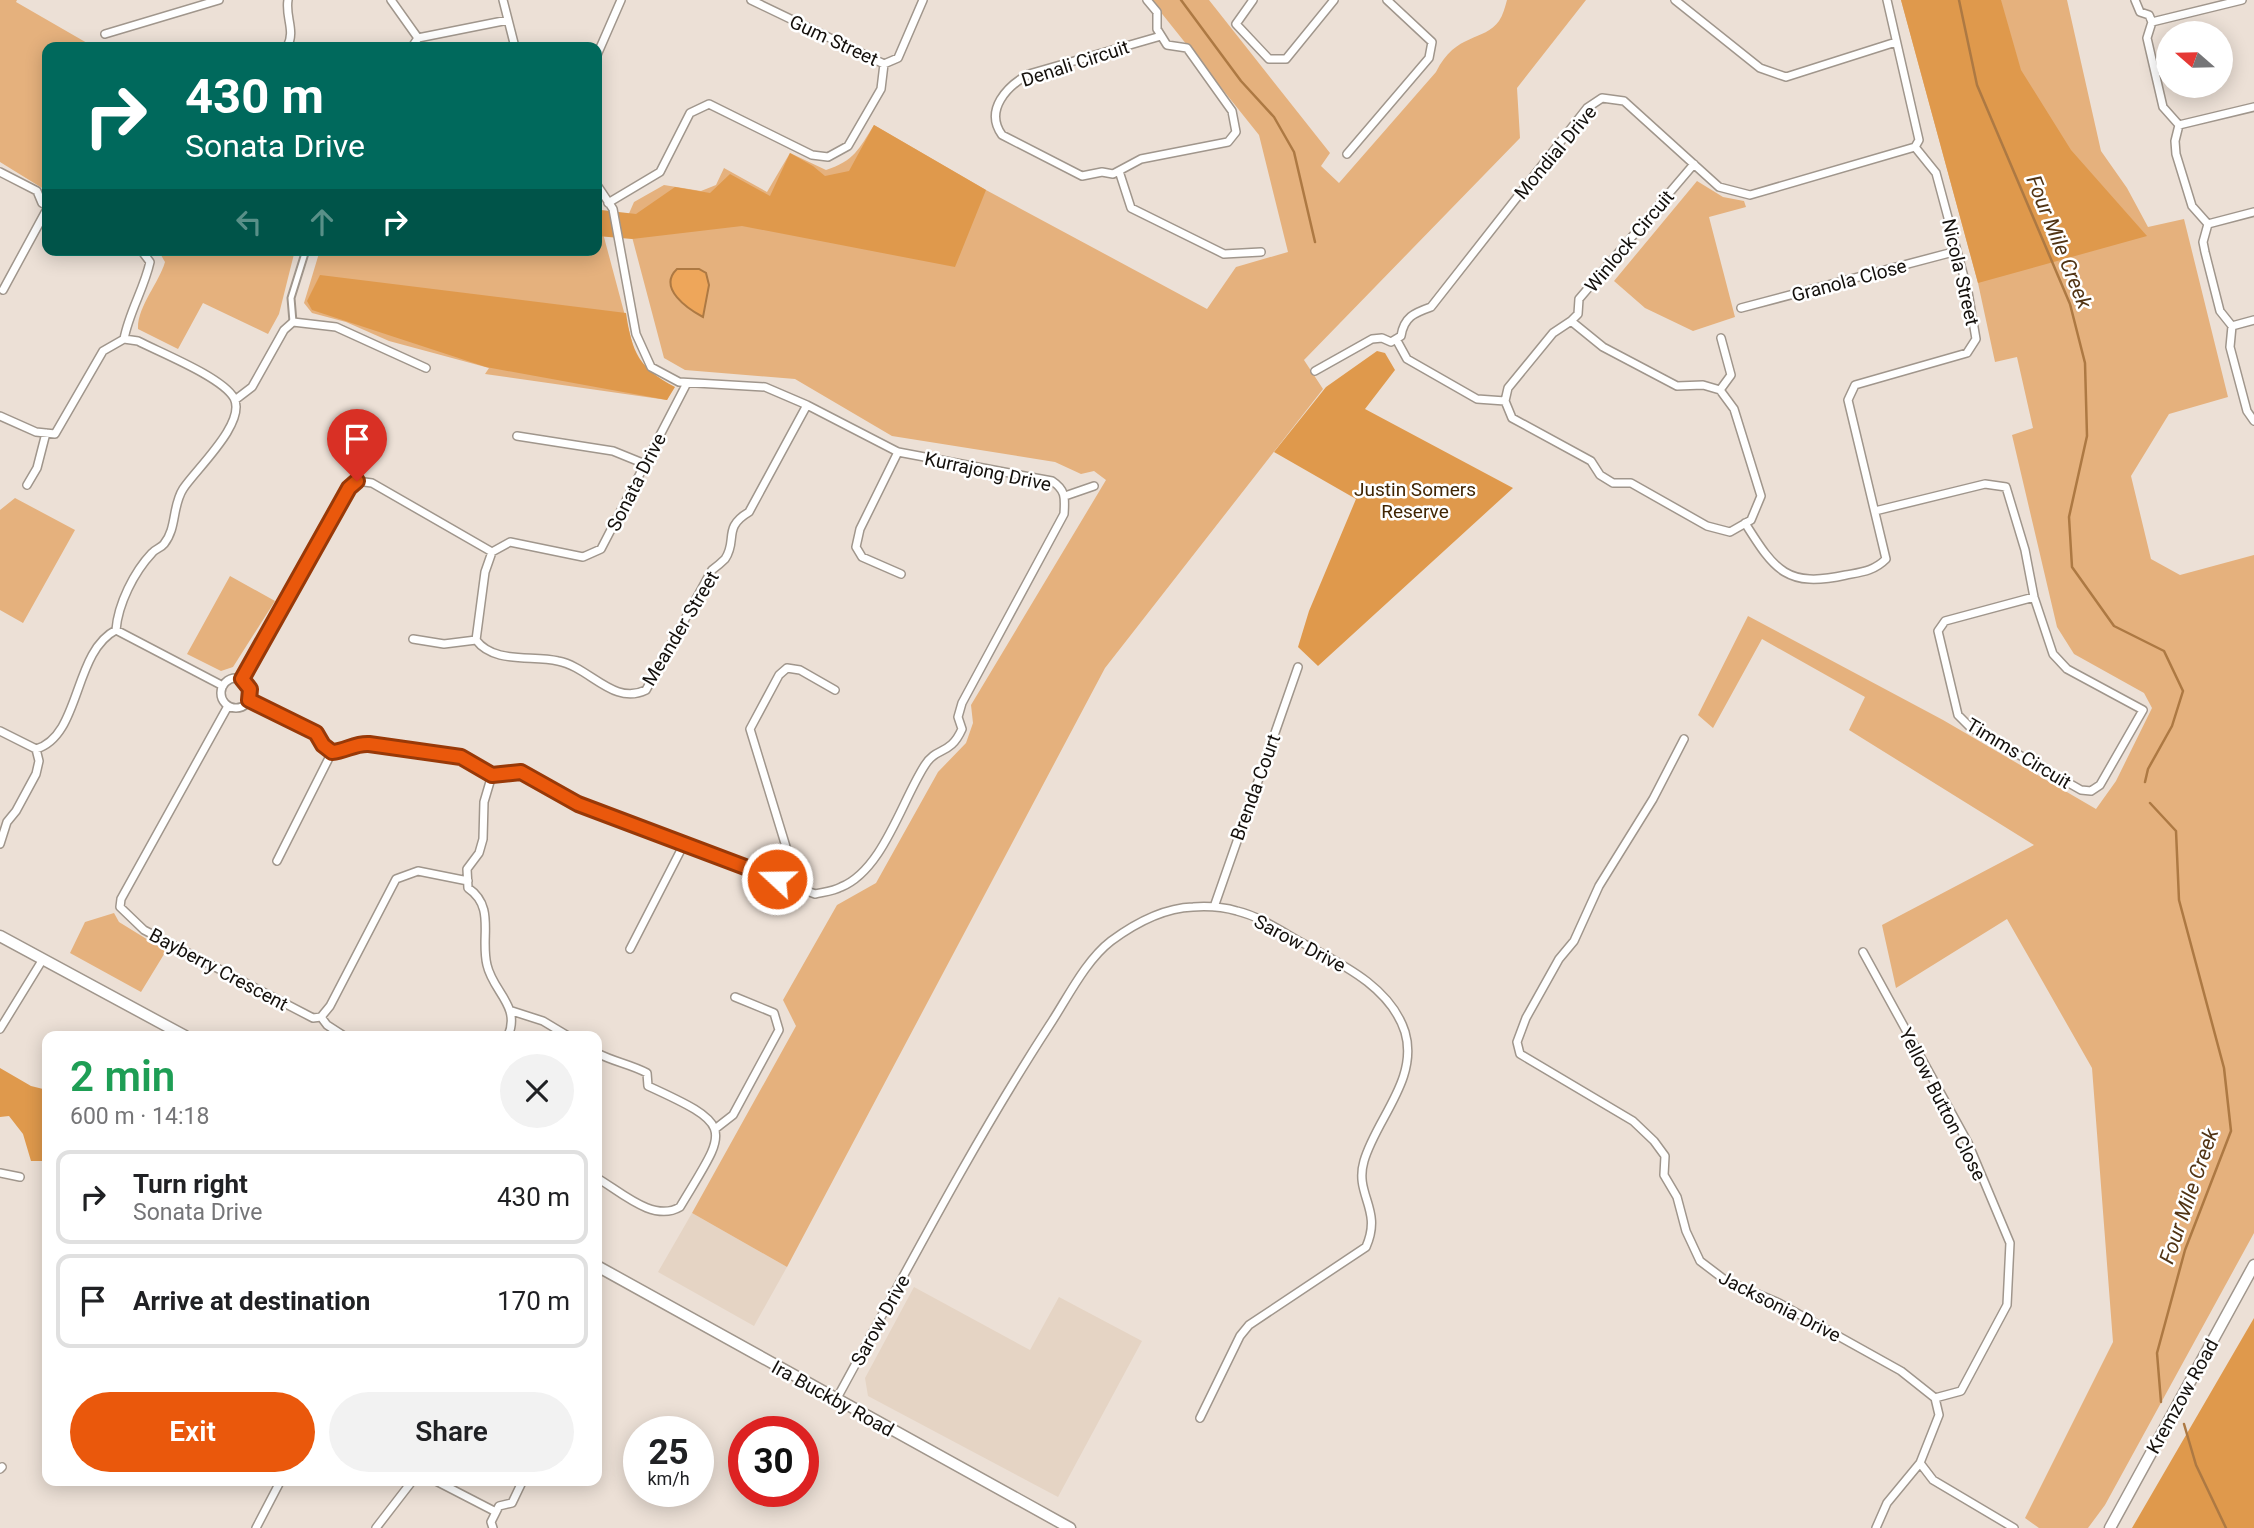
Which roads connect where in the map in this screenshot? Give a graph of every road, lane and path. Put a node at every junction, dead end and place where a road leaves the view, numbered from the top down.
1 (219, 0) edge
2 (288, 0) edge
3 (391, 0) edge
4 (503, 0) edge
5 (621, 0) edge
6 (751, 0) edge
7 (922, 0) edge
8 (1147, 0) edge
9 (1253, 0) edge
10 (1334, 0) edge
11 (1675, 0) edge
12 (1887, 0) edge
13 (2135, 0) edge
14 (2242, 0) edge
15 (1392, 2) edge
16 (508, 20) junction
17 (2152, 22) junction
18 (105, 34) dead end
19 (1161, 36) junction
20 (418, 38) junction
21 (288, 42) edge
22 (415, 42) edge
23 (514, 42) edge
24 (1896, 42) junction
25 (602, 44) edge
26 (884, 64) junction
27 (2254, 107) edge
28 (2179, 125) junction
29 (1915, 147) junction
30 (1347, 154) dead end
31 (1694, 164) junction
32 (0, 172) edge
33 (1119, 172) junction
34 (602, 193) edge
35 (42, 200) edge
36 (608, 203) junction
37 (2254, 212) edge
38 (42, 218) edge
39 (2208, 223) junction
40 (1957, 251) junction
41 (1261, 252) dead end
42 (146, 256) edge
43 (304, 256) edge
44 (4, 290) dead end
45 (1741, 308) dead end
46 (2254, 320) edge
47 (1571, 321) junction
48 (293, 322) junction
49 (2232, 326) junction
50 (1721, 338) dead end
51 (124, 339) junction
52 (1396, 339) junction
53 (426, 368) dead end
54 (1315, 371) dead end
55 (687, 383) junction
56 (1720, 390) junction
57 (235, 400) junction
58 (1506, 401) junction
59 (807, 405) junction
60 (0, 416) edge
61 (2254, 421) edge
62 (46, 433) junction
63 (517, 436) dead end
64 (898, 452) junction
65 (645, 464) junction
66 (27, 485) dead end
67 (1094, 486) dead end
68 (1065, 496) junction
69 (1875, 511) junction
70 (1745, 523) junction
71 (492, 552) junction
72 (901, 574) dead end
73 (2034, 597) junction
74 (116, 630) junction
75 (413, 639) dead end
76 (476, 640) junction
77 (1298, 667) dead end
78 (242, 679) junction
79 (223, 686) junction
80 (835, 690) dead end
81 (249, 700) junction
82 (228, 706) junction
83 (0, 731) edge
84 (1684, 739) dead end
85 (36, 749) junction
86 (332, 752) junction
87 (492, 775) junction
88 (3, 822) edge
89 (0, 844) edge
90 (684, 844) junction
91 (277, 861) dead end
92 (777, 879) junction
93 (468, 881) junction
94 (1214, 907) junction
95 (0, 936) edge
96 (631, 948) dead end
97 (1863, 952) dead end
98 (43, 959) junction
99 (735, 997) dead end
100 (512, 1012) junction
101 (321, 1017) junction
102 (0, 1028) edge
103 (176, 1031) edge
104 (336, 1031) edge
105 (509, 1031) edge
106 (560, 1031) edge
107 (602, 1056) edge
108 (715, 1129) junction
109 (0, 1173) edge
110 (20, 1177) dead end
111 (602, 1181) edge
112 (2254, 1265) edge
113 (602, 1269) edge
114 (1935, 1398) junction
115 (836, 1400) junction
116 (1200, 1418) dead end
117 (1920, 1463) junction
118 (278, 1486) edge
119 (408, 1486) edge
120 (446, 1486) edge
121 (520, 1486) edge
122 (496, 1512) junction
123 (256, 1528) edge
124 (376, 1528) edge
125 (493, 1528) edge
126 (1070, 1528) edge
127 (1875, 1528) edge
128 (2014, 1528) edge
129 (2110, 1528) edge

1 - 18 street
2 - 21 street
3 - 20 street
4 - 16 street
5 - 25 street
6 - 26 street, Gum Street
7 - 26 street, Gum Street
8 - 19 street
9 - 10 street
11 - 24 street
12 - 24 street
13 - 17 street
14 - 17 street
15 - 30 street
16 - 20 street
16 - 23 street
17 - 28 street
19 - 33 street, Denali Circuit
19 - 33 street, Denali Circuit
20 - 22 street
24 - 29 street
26 - 36 street
27 - 28 street
28 - 39 street
29 - 31 street, Mondial Drive
29 - 40 street, Nicola Street
31 - 47 street, Winlock Circuit
31 - 52 street, Mondial Drive
32 - 35 street
33 - 41 street
34 - 36 street, Kurrajong Drive
36 - 55 street, Kurrajong Drive
37 - 39 street
38 - 44 street
39 - 49 street
40 - 45 street, Granola Close
40 - 69 street, Nicola Street
42 - 51 street
43 - 48 street
46 - 49 street
47 - 56 street
47 - 58 street, Winlock Circuit
48 - 53 street
48 - 57 street
49 - 61 street
50 - 56 street
51 - 57 street
51 - 62 street
52 - 54 street
52 - 58 street
55 - 59 street, Kurrajong Drive
55 - 65 street, Sonata Drive
56 - 70 street
57 - 74 street
58 - 70 street
59 - 64 street, Kurrajong Drive
59 - 76 street, Meander Street
60 - 62 street
62 - 66 street
63 - 65 street
64 - 68 street, Kurrajong Drive
64 - 72 street
65 - 71 street, Sonata Drive
67 - 68 street
68 - 92 street, Kurrajong Drive
69 - 70 street, Nicola Street
69 - 73 street, Timms Circuit
71 - 76 street
71 - 78 street
73 - 73 street, Timms Circuit
74 - 79 street
74 - 85 street
75 - 76 street
77 - 94 street, Brenda Court
78 - 79 street
78 - 81 street
79 - 82 street
80 - 92 street
81 - 82 street
81 - 86 street
82 - 101 street, Bayberry Crescent
83 - 85 street
84 - 114 street, Jacksonia Drive
85 - 88 street
86 - 87 street
86 - 91 street
87 - 90 street
87 - 93 street
88 - 89 street
90 - 92 street
90 - 96 street
93 - 100 street
93 - 101 street
94 - 115 street, Sarow Drive
94 - 116 street, Sarow Drive
95 - 98 street
97 - 114 street, Yellow Button Close
98 - 102 street
98 - 103 street
99 - 108 street
100 - 105 street
100 - 106 street
101 - 104 street
107 - 108 street
108 - 111 street
109 - 110 street
112 - 129 street, Kremzow Road
113 - 115 street, Ira Buckby Road
114 - 117 street
115 - 126 street, Ira Buckby Road
117 - 127 street
117 - 128 street
118 - 123 street
119 - 124 street
120 - 122 street
121 - 122 street
122 - 125 street

